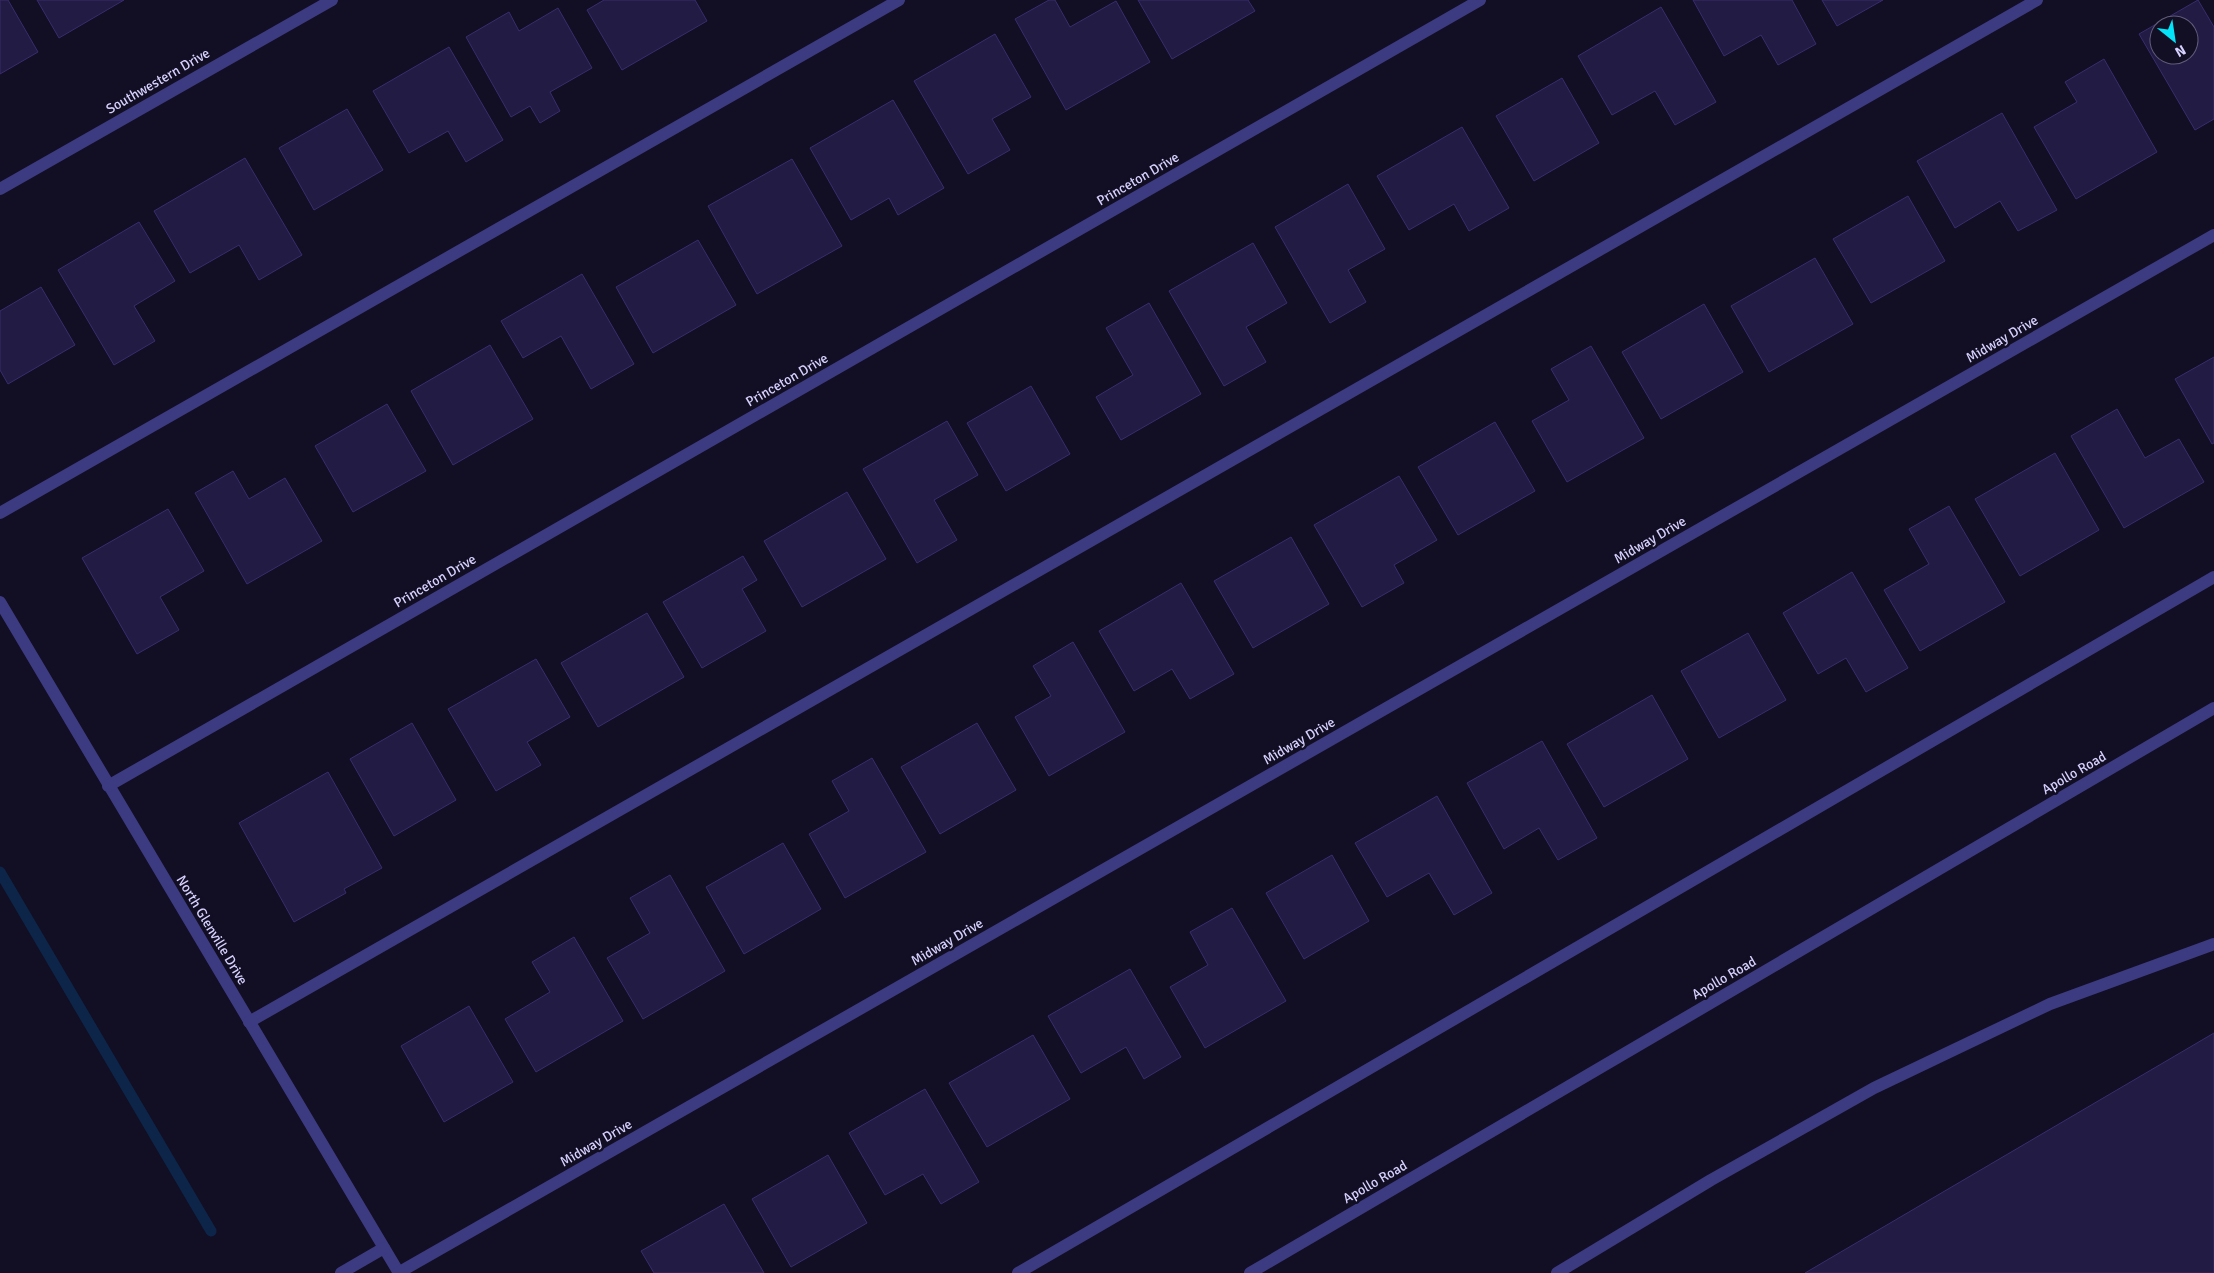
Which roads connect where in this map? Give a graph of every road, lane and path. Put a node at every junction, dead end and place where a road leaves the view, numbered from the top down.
1 (332, 0) edge
2 (898, 0) edge
3 (1480, 0) edge
4 (2038, 0) edge
5 (0, 189) edge
6 (2214, 235) edge
7 (0, 513) edge
8 (2214, 577) edge
9 (0, 602) edge
10 (2214, 708) edge
11 (108, 786) junction
12 (2214, 944) edge
13 (249, 1022) junction
14 (384, 1248) junction
15 (341, 1273) edge
16 (399, 1273) edge
17 (1018, 1273) edge
18 (1250, 1273) edge
19 (1557, 1273) edge

1 - 5 street, Southwestern Drive
2 - 7 street
3 - 11 street, Princeton Drive
4 - 13 street
6 - 16 street, Midway Drive
8 - 17 street
9 - 11 street, North Glenville Drive
10 - 18 street, Apollo Road
11 - 13 street, North Glenville Drive
12 - 19 street
13 - 14 street, North Glenville Drive
14 - 15 street
14 - 16 street, North Glenville Drive

